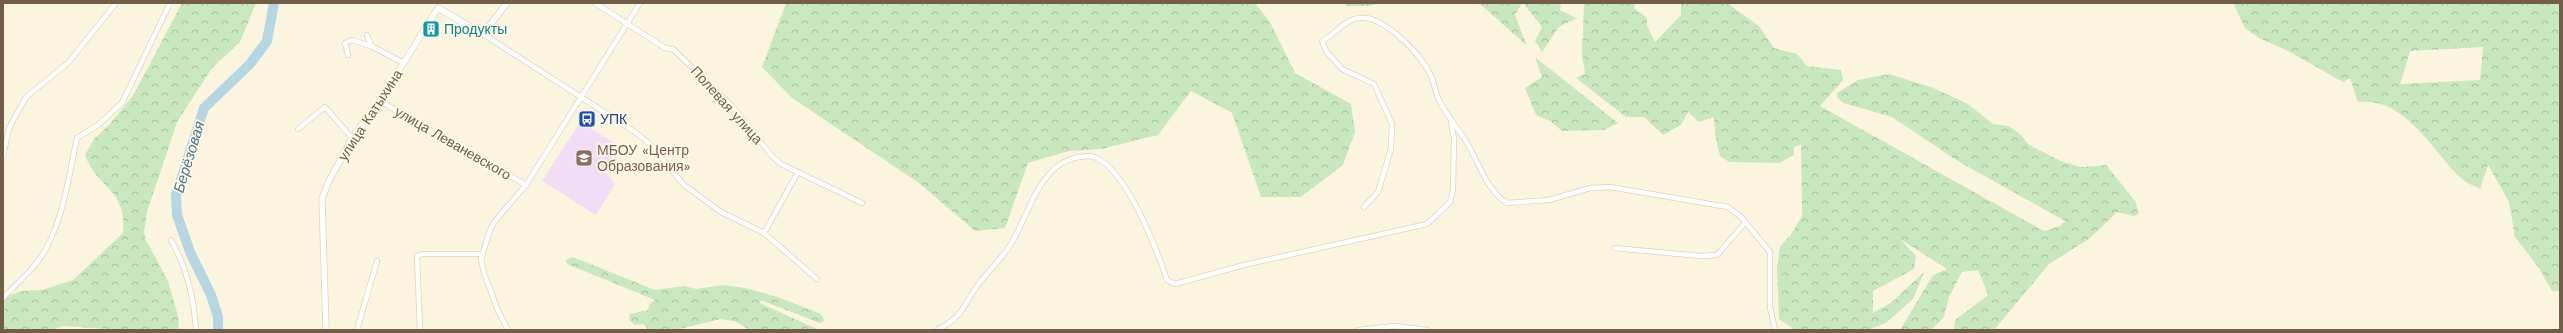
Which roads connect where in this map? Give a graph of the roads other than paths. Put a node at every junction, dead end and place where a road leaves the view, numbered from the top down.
1 (116, 3) edge
2 (170, 3) edge
3 (507, 3) edge
4 (595, 3) edge
5 (640, 3) edge
6 (439, 6) edge
7 (627, 23) junction
8 (483, 34) junction
9 (367, 35) dead end
10 (371, 46) junction
11 (348, 56) dead end
12 (404, 63) junction
13 (580, 97) junction
14 (380, 101) junction
15 (1450, 122) junction
16 (298, 129) dead end
17 (352, 138) junction
18 (3, 156) edge
19 (798, 172) junction
20 (526, 185) junction
21 (862, 203) dead end
22 (1364, 207) dead end
23 (1745, 223) junction
24 (764, 233) junction
25 (171, 240) dead end
26 (1614, 248) dead end
27 (482, 254) junction
28 (377, 261) dead end
29 (817, 279) dead end
30 (3, 298) edge
31 (196, 330) edge
32 (326, 330) edge
33 (357, 330) edge
34 (420, 330) edge
35 (508, 330) edge
36 (937, 330) edge
37 (1358, 330) edge
38 (1428, 330) edge
39 (1775, 330) edge

1 - 18 street
2 - 30 street
3 - 8 street
4 - 7 street, Полевая улица
5 - 7 street
6 - 8 street
6 - 12 street, улица Катыхина
7 - 13 street
7 - 19 street, Полевая улица
8 - 13 street
9 - 10 street
10 - 11 street
10 - 12 street
12 - 14 street, улица Катыхина
13 - 20 street
13 - 24 street
14 - 17 street, улица Катыхина
14 - 20 street, улица Леваневского
15 - 22 street
15 - 23 street
15 - 36 street
16 - 17 street
17 - 32 street, улица Катыхина
19 - 21 street, Полевая улица
19 - 24 street
20 - 27 street
23 - 26 street
23 - 39 street
24 - 29 street
25 - 31 street
27 - 34 street
27 - 35 street
28 - 33 street
37 - 38 street

